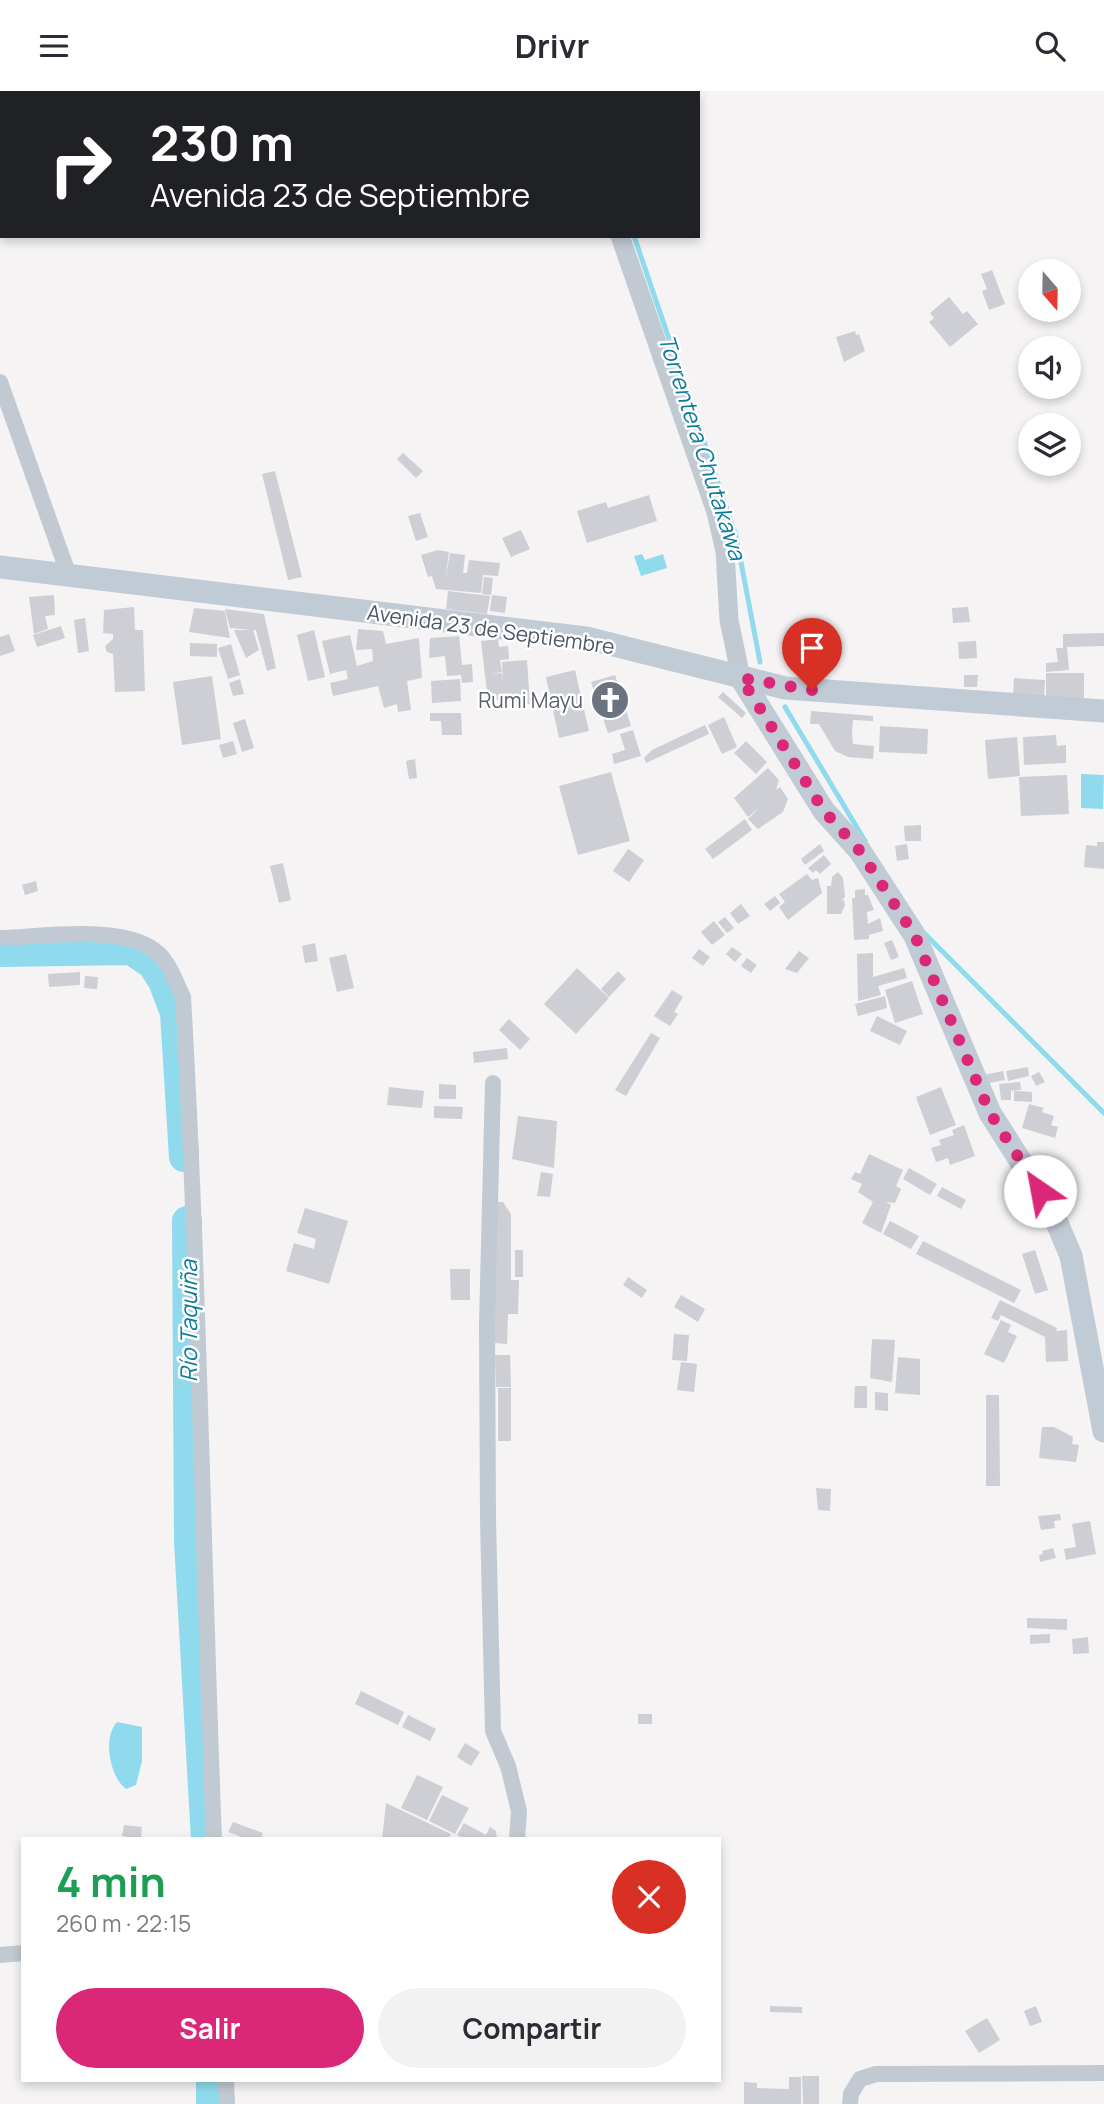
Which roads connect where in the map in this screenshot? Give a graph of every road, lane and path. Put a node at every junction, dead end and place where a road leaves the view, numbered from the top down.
1 (621, 238) edge
2 (0, 381) edge
3 (0, 567) edge
4 (68, 573) junction
5 (749, 681) junction
6 (1104, 711) edge
7 (0, 938) edge
8 (493, 1083) dead end
9 (1104, 1431) edge
10 (214, 1837) edge
11 (517, 1837) edge
12 (21, 1953) edge
13 (0, 1955) edge
14 (1104, 2073) edge
15 (226, 2082) edge
16 (227, 2104) edge
17 (850, 2104) edge

1 - 5 street
2 - 4 street
3 - 4 main road, Avenida 23 de Septiembre
4 - 5 main road, Avenida 23 de Septiembre
5 - 6 main road, Avenida 23 de Septiembre
5 - 9 main road
7 - 10 street
8 - 11 street
12 - 13 street
14 - 17 street
15 - 16 street

